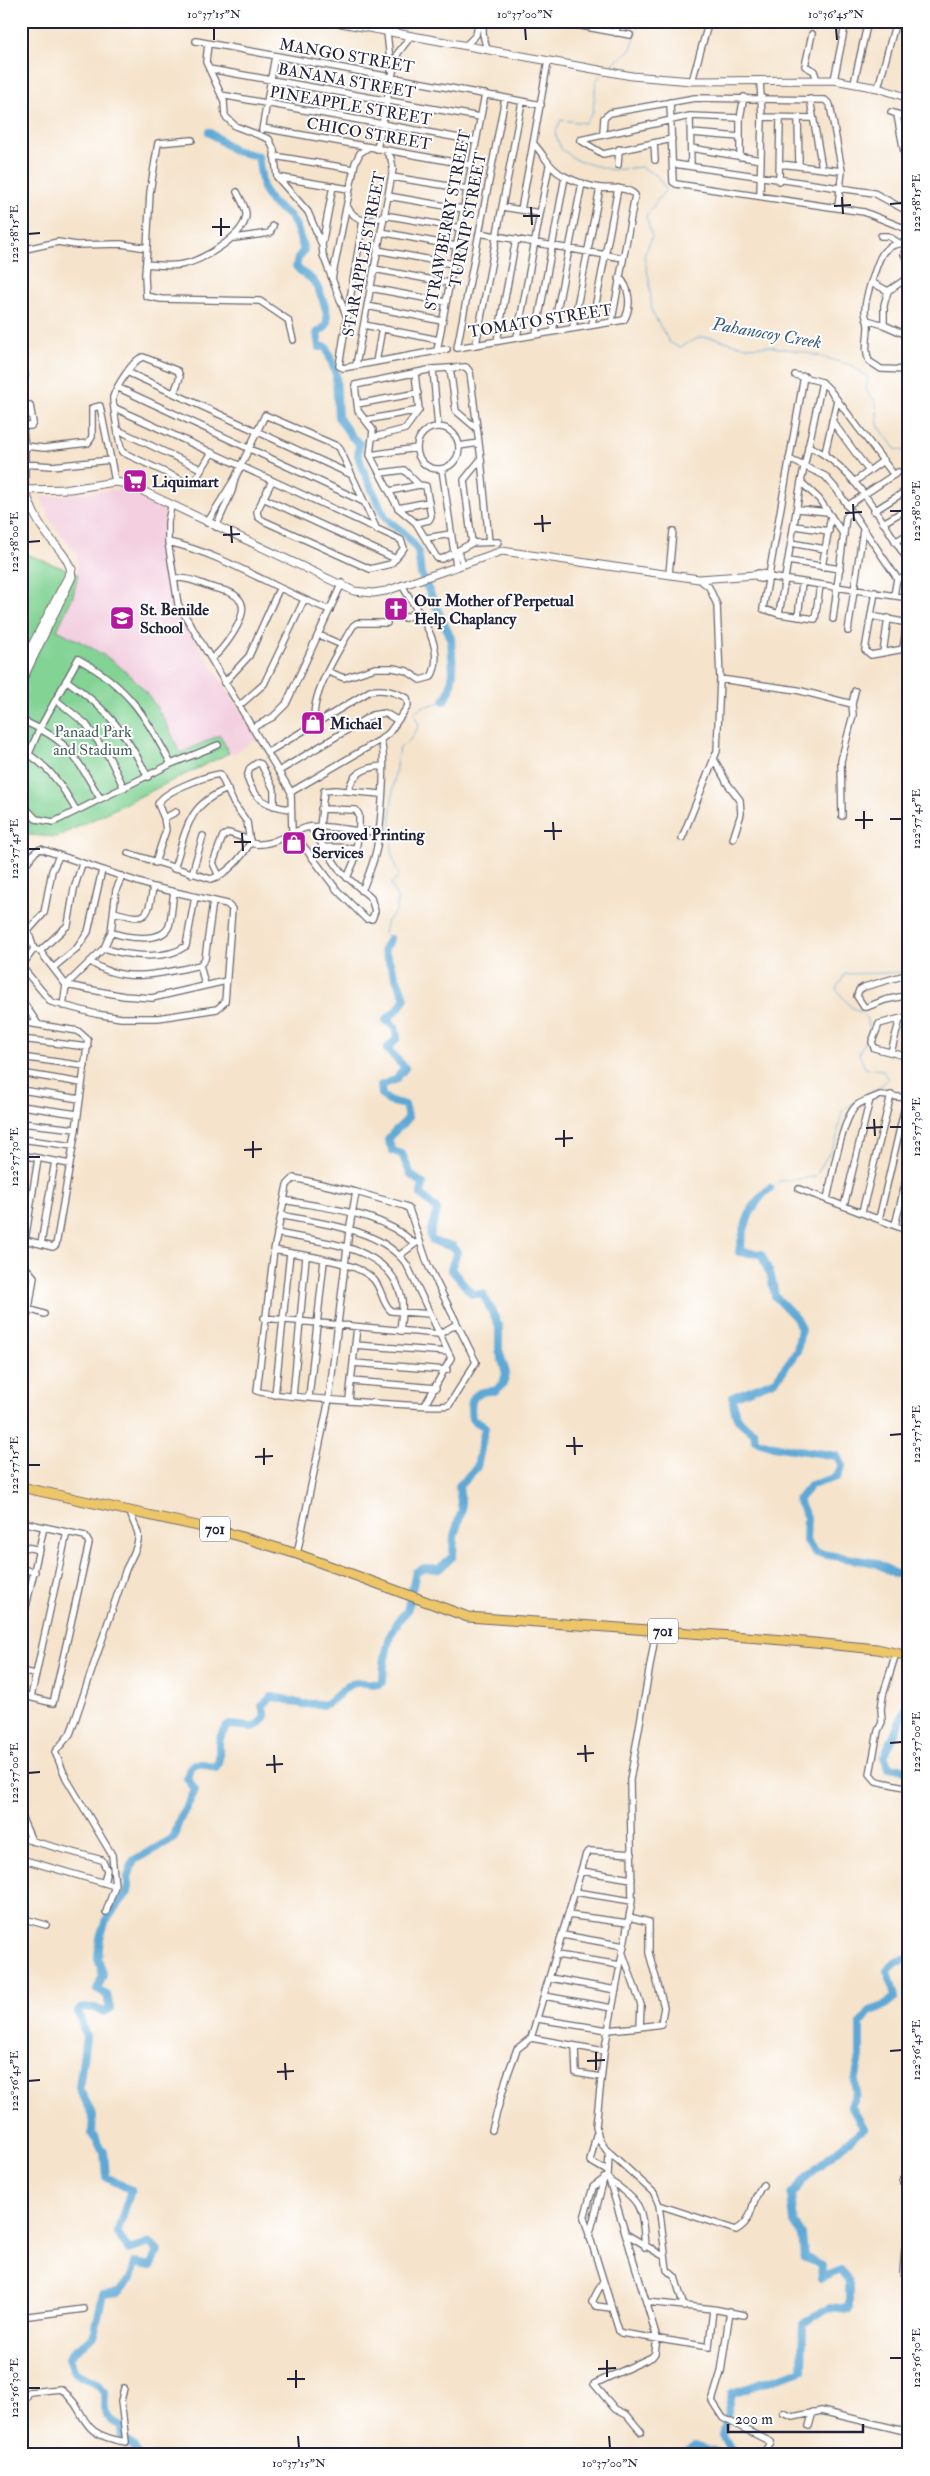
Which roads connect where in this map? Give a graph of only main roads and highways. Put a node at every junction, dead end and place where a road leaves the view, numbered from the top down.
1 (21, 1487) edge
2 (909, 1656) edge

1 - 2 main road, 701

